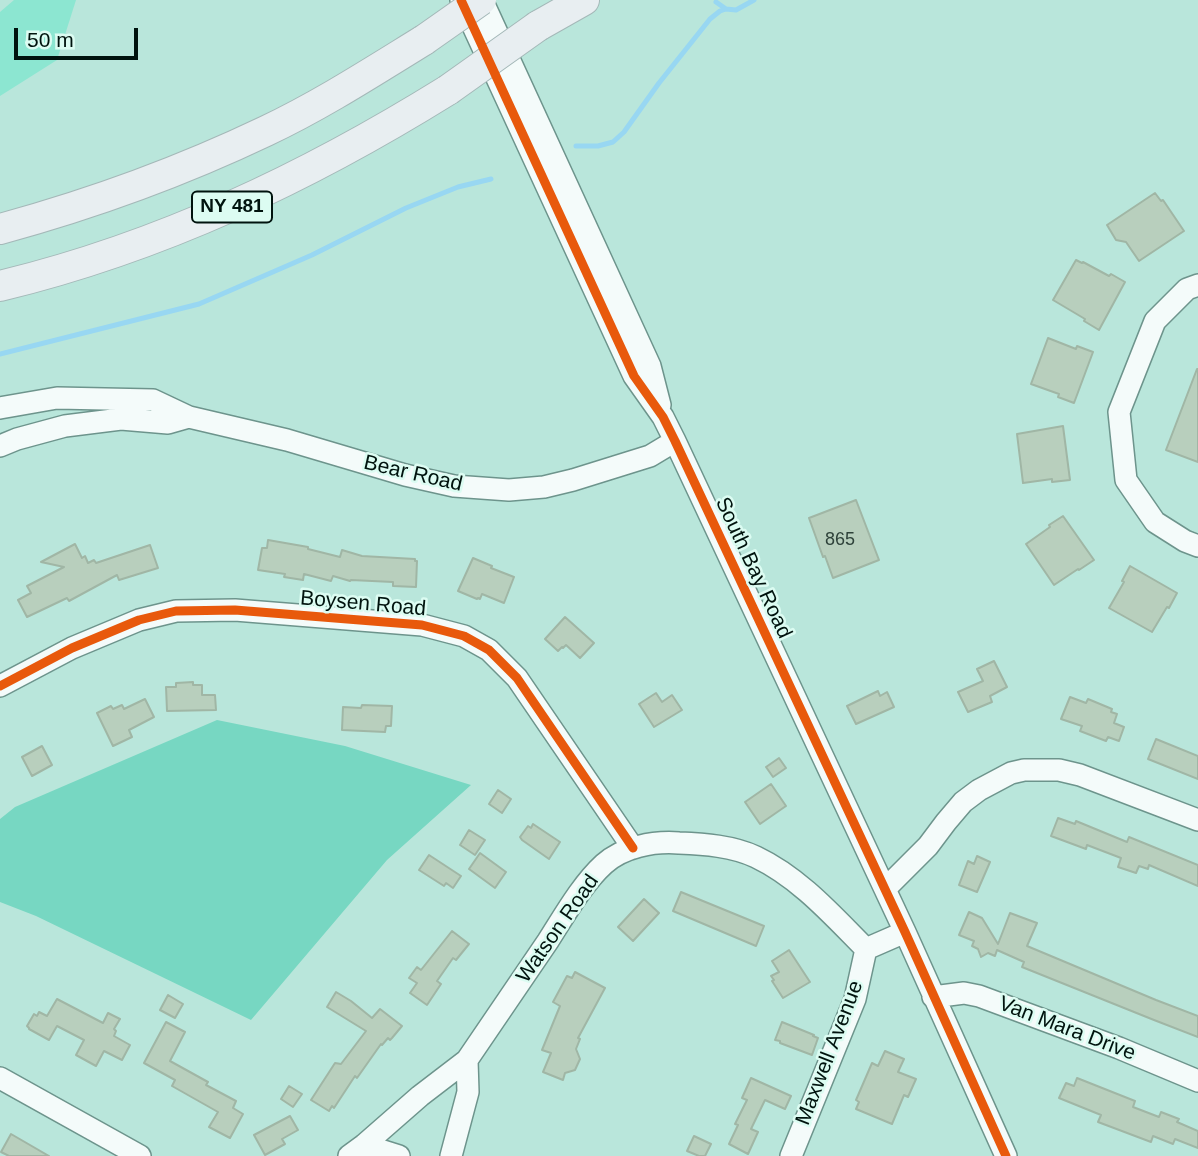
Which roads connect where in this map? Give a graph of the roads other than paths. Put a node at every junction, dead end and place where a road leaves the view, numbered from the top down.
1 (463, 0) edge
2 (482, 0) edge
3 (569, 0) edge
4 (584, 0) edge
5 (538, 26) junction
6 (424, 40) junction
7 (0, 229) edge
8 (1198, 285) edge
9 (0, 286) edge
10 (0, 408) edge
11 (663, 417) junction
12 (189, 418) junction
13 (675, 441) junction
14 (0, 446) edge
15 (1198, 546) edge
16 (0, 686) edge
17 (1198, 820) edge
18 (633, 848) junction
19 (885, 889) junction
20 (905, 932) junction
21 (866, 949) junction
22 (933, 997) junction
23 (467, 1060) junction
24 (0, 1079) edge
25 (1198, 1081) edge
26 (107, 1147) edge
27 (357, 1150) edge
28 (140, 1156) edge
29 (399, 1156) edge
30 (451, 1156) edge
31 (791, 1156) edge
32 (1006, 1156) edge

1 - 6 highway, bridge
1 - 11 street, South Bay Road
2 - 6 highway, NY 481, bridge
2 - 11 street, South Bay Road
3 - 5 highway, NY 481
4 - 5 highway
5 - 9 highway, NY 481, bridge
6 - 7 highway, NY 481
8 - 15 street
10 - 12 street, Bear Road
11 - 13 street, South Bay Road
12 - 13 street, Bear Road
12 - 14 street, Bear Road
13 - 19 street, South Bay Road
16 - 18 street, Boysen Road
17 - 19 street
18 - 21 street, Watson Road
18 - 23 street, Watson Road
19 - 20 street, South Bay Road
20 - 21 street
20 - 22 street, South Bay Road
21 - 31 street, Maxwell Avenue
22 - 25 street, Van Mara Drive
22 - 32 street, South Bay Road
23 - 27 street, Watson Road
23 - 30 street
24 - 26 street
26 - 28 street
27 - 29 street

